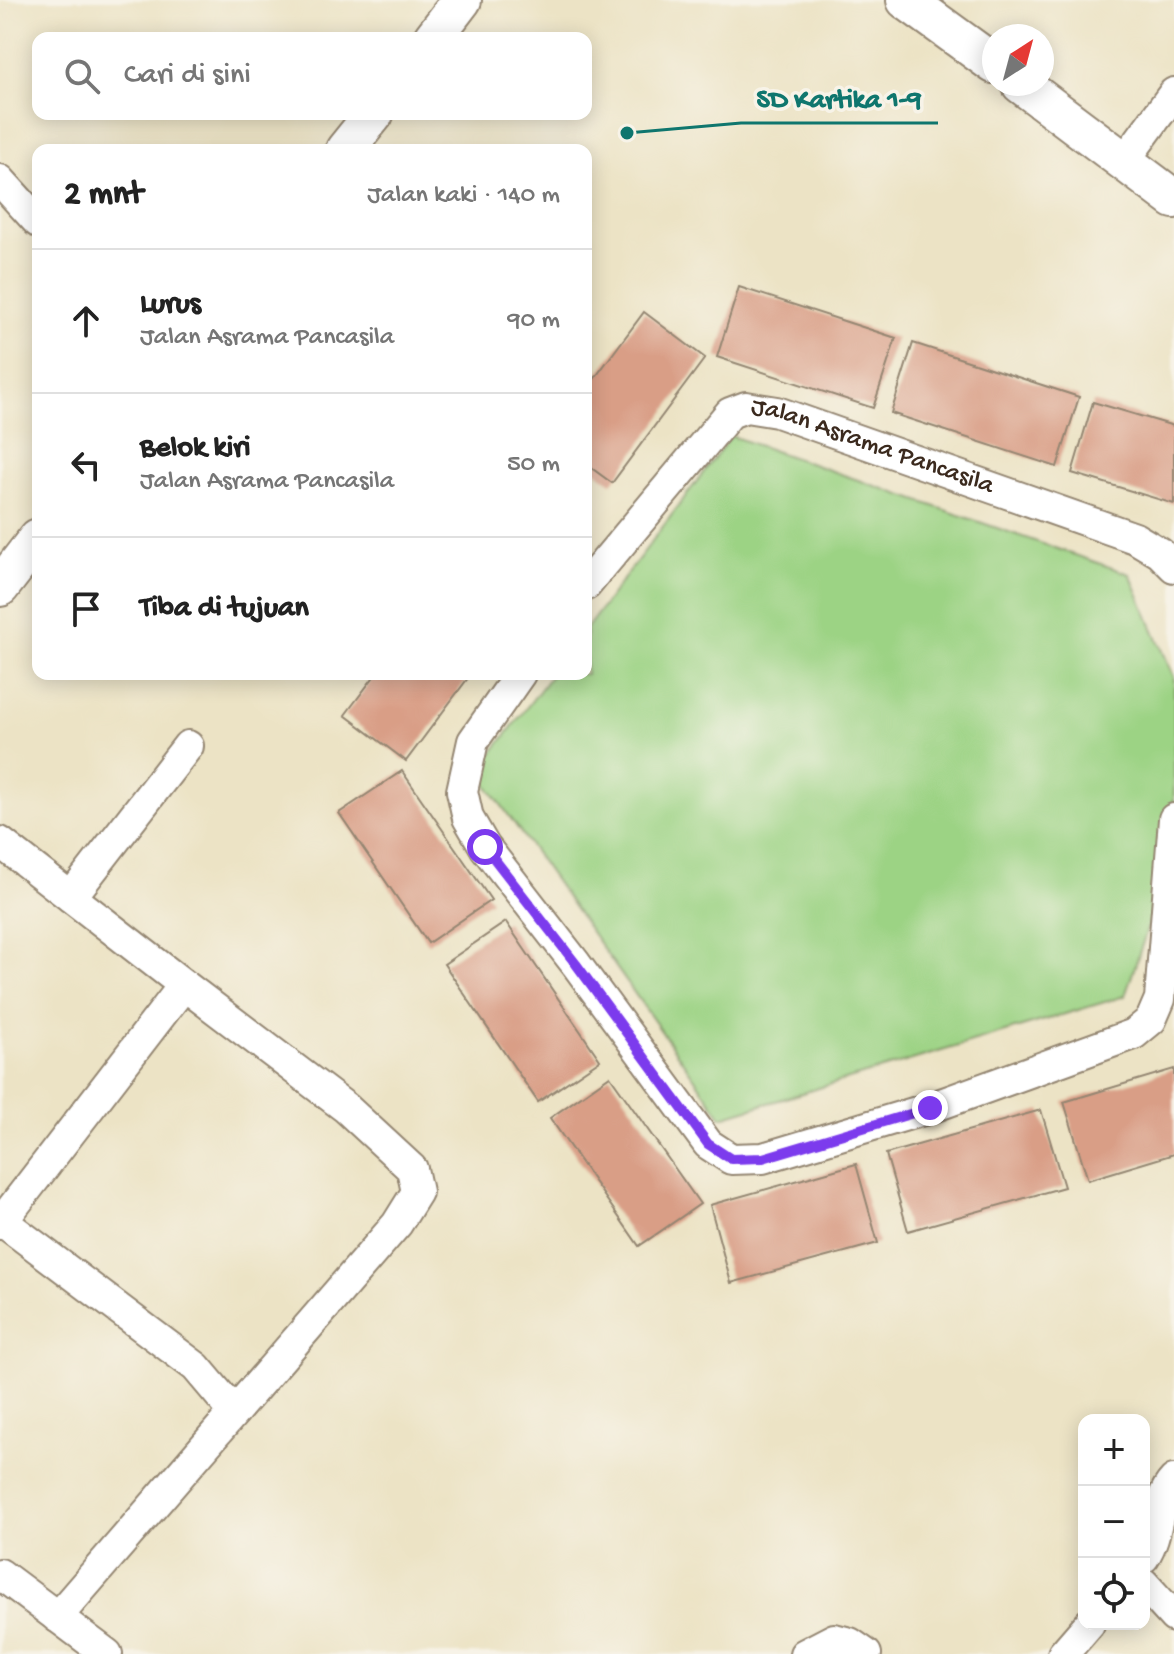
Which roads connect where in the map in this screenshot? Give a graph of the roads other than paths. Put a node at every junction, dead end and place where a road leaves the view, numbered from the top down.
1 (462, 0) edge
2 (906, 0) edge
3 (438, 32) edge
4 (982, 55) edge
5 (1174, 93) edge
6 (1037, 96) edge
7 (369, 120) edge
8 (350, 144) edge
9 (1125, 160) junction
10 (0, 180) edge
11 (1174, 199) edge
12 (32, 215) edge
13 (32, 546) edge
14 (1174, 567) edge
15 (592, 578) edge
16 (0, 587) edge
17 (516, 680) edge
18 (188, 746) dead end
19 (1174, 819) edge
20 (0, 842) edge
21 (71, 897) junction
22 (184, 985) junction
23 (1, 1222) edge
24 (234, 1412) junction
25 (1174, 1480) edge
26 (1150, 1548) edge
27 (0, 1574) edge
28 (1150, 1591) edge
29 (57, 1617) junction
30 (1174, 1617) edge
31 (1084, 1630) edge
32 (107, 1654) edge
33 (805, 1654) edge
34 (866, 1654) edge
35 (1063, 1654) edge

1 - 3 main road
2 - 4 main road
5 - 9 street
6 - 9 main road
7 - 8 main road
9 - 11 main road
10 - 12 street
13 - 16 main road
14 - 15 street, Jalan Asrama Pancasila
17 - 19 street
18 - 21 street
20 - 21 street
21 - 22 street
22 - 23 street
22 - 24 street
23 - 24 street
24 - 29 street
25 - 26 street
27 - 29 street
28 - 30 street
29 - 32 street
31 - 35 street
33 - 34 street

